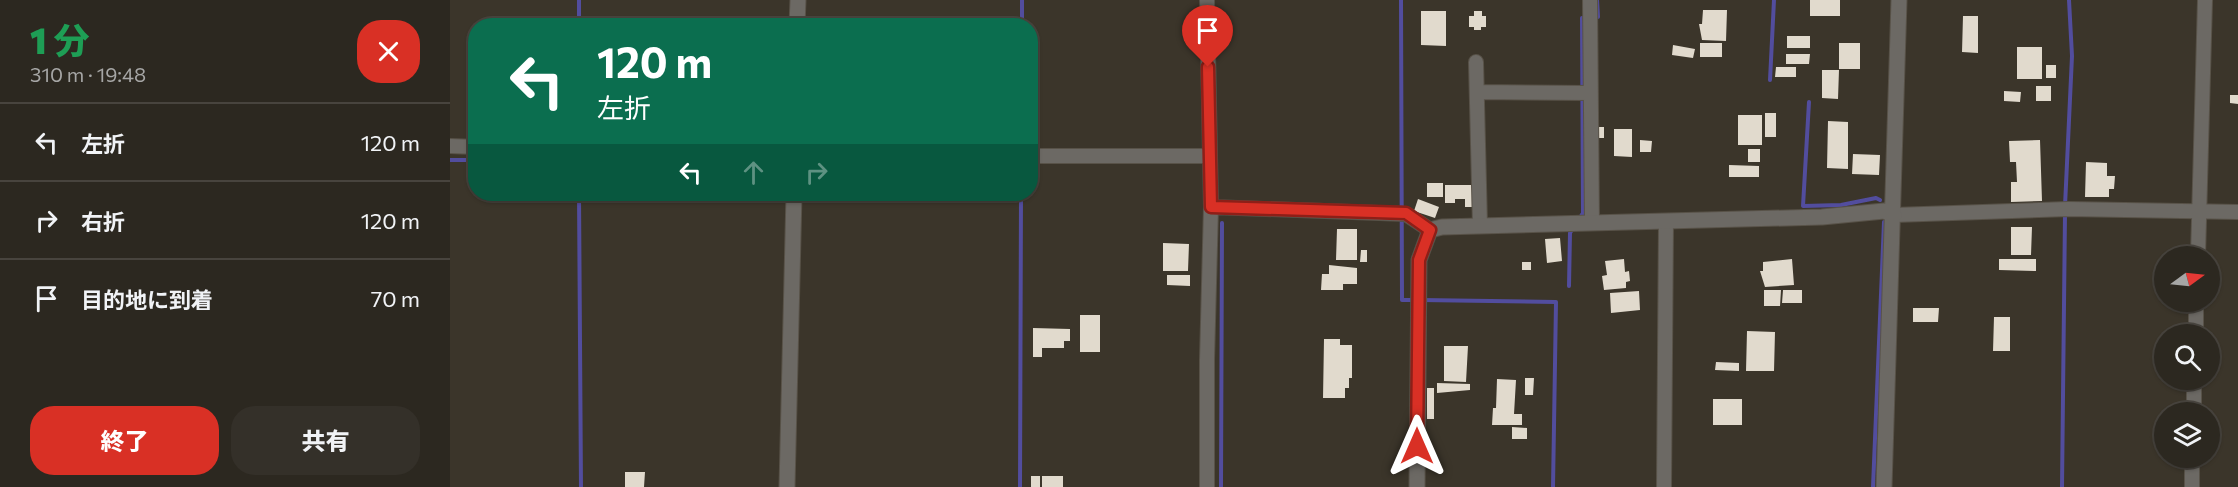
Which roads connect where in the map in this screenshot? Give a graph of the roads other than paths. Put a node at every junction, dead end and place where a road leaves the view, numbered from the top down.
1 (798, 0) edge
2 (1207, 0) edge
3 (1899, 0) edge
4 (2205, 0) edge
5 (1590, 12) edge
6 (797, 18) edge
7 (1476, 62) dead end
8 (1477, 92) junction
9 (1585, 93) junction
10 (450, 147) edge
11 (468, 147) edge
12 (1038, 156) edge
13 (1210, 156) junction
14 (794, 201) edge
15 (1211, 207) junction
16 (2199, 211) junction
17 (2238, 212) edge
18 (1894, 215) junction
19 (1666, 221) junction
20 (1582, 223) junction
21 (1480, 225) junction
22 (1430, 230) junction
23 (2198, 246) edge
24 (2192, 468) edge
25 (787, 487) edge
26 (1207, 487) edge
27 (1417, 487) edge
28 (1664, 487) edge
29 (1884, 487) edge
30 (2192, 487) edge

1 - 6 street
2 - 13 street
3 - 18 street
4 - 16 street
5 - 9 street
7 - 8 street
8 - 9 street
8 - 21 street
9 - 20 street
10 - 11 street
12 - 13 street
13 - 15 street
14 - 25 street
15 - 22 street
15 - 26 street
16 - 17 street
16 - 18 street
16 - 23 street
18 - 19 street
18 - 29 street
19 - 20 street
19 - 28 street
20 - 21 street
21 - 22 street
22 - 27 street
24 - 30 street

